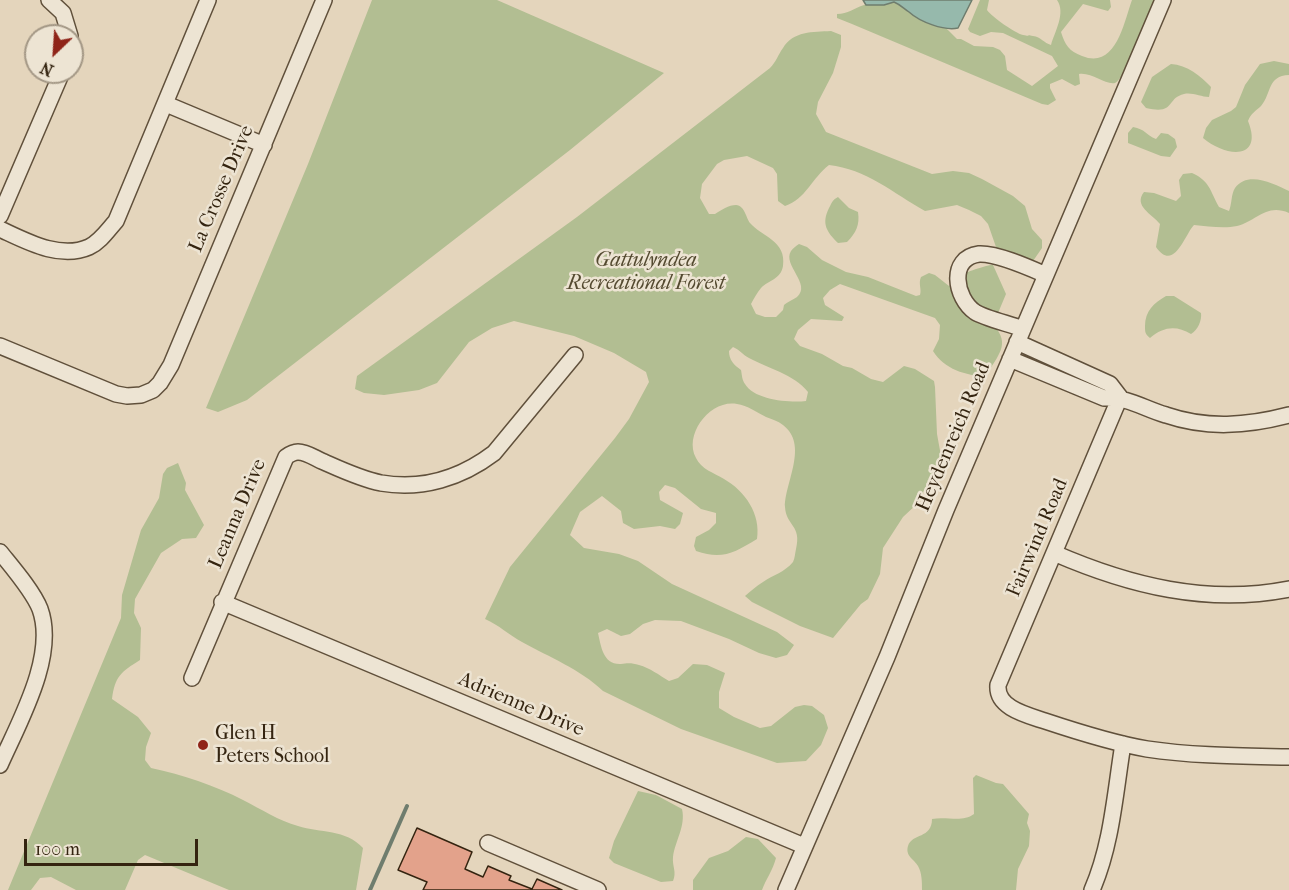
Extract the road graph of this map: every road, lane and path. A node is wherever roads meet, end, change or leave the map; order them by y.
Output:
1 (49, 0) edge
2 (72, 0) edge
3 (208, 0) edge
4 (324, 0) edge
5 (1163, 0) edge
6 (63, 13) junction
7 (66, 24) edge
8 (57, 84) edge
9 (166, 104) junction
10 (264, 145) junction
11 (0, 216) edge
12 (0, 229) edge
13 (1046, 275) junction
14 (1020, 336) junction
15 (0, 346) edge
16 (575, 355) dead end
17 (1010, 358) junction
18 (1120, 397) junction
19 (1289, 415) edge
20 (0, 552) edge
21 (1054, 553) junction
22 (1289, 589) edge
23 (222, 602) junction
24 (192, 678) dead end
25 (1123, 744) junction
26 (1289, 757) edge
27 (0, 765) edge
28 (488, 843) dead end
29 (804, 846) junction
30 (598, 890) edge
31 (786, 890) edge
32 (1092, 890) edge

1 - 6 street
2 - 6 street
3 - 9 street
4 - 10 street, La Crosse Drive
5 - 13 street, Heydenreich Road
6 - 7 street
8 - 11 street
9 - 10 street
9 - 12 street
10 - 15 street, La Crosse Drive
13 - 14 street, Heydenreich Road
13 - 14 street
14 - 17 street, Heydenreich Road
14 - 18 street
16 - 23 street, Leanna Drive
17 - 18 street
17 - 29 street, Heydenreich Road
18 - 19 street
18 - 21 street, Fairwind Road
20 - 27 street
21 - 22 street
21 - 25 street, Fairwind Road
23 - 24 street, Leanna Drive
23 - 29 street, Adrienne Drive
25 - 26 street
25 - 32 street
28 - 30 street
29 - 31 street, Heydenreich Road

